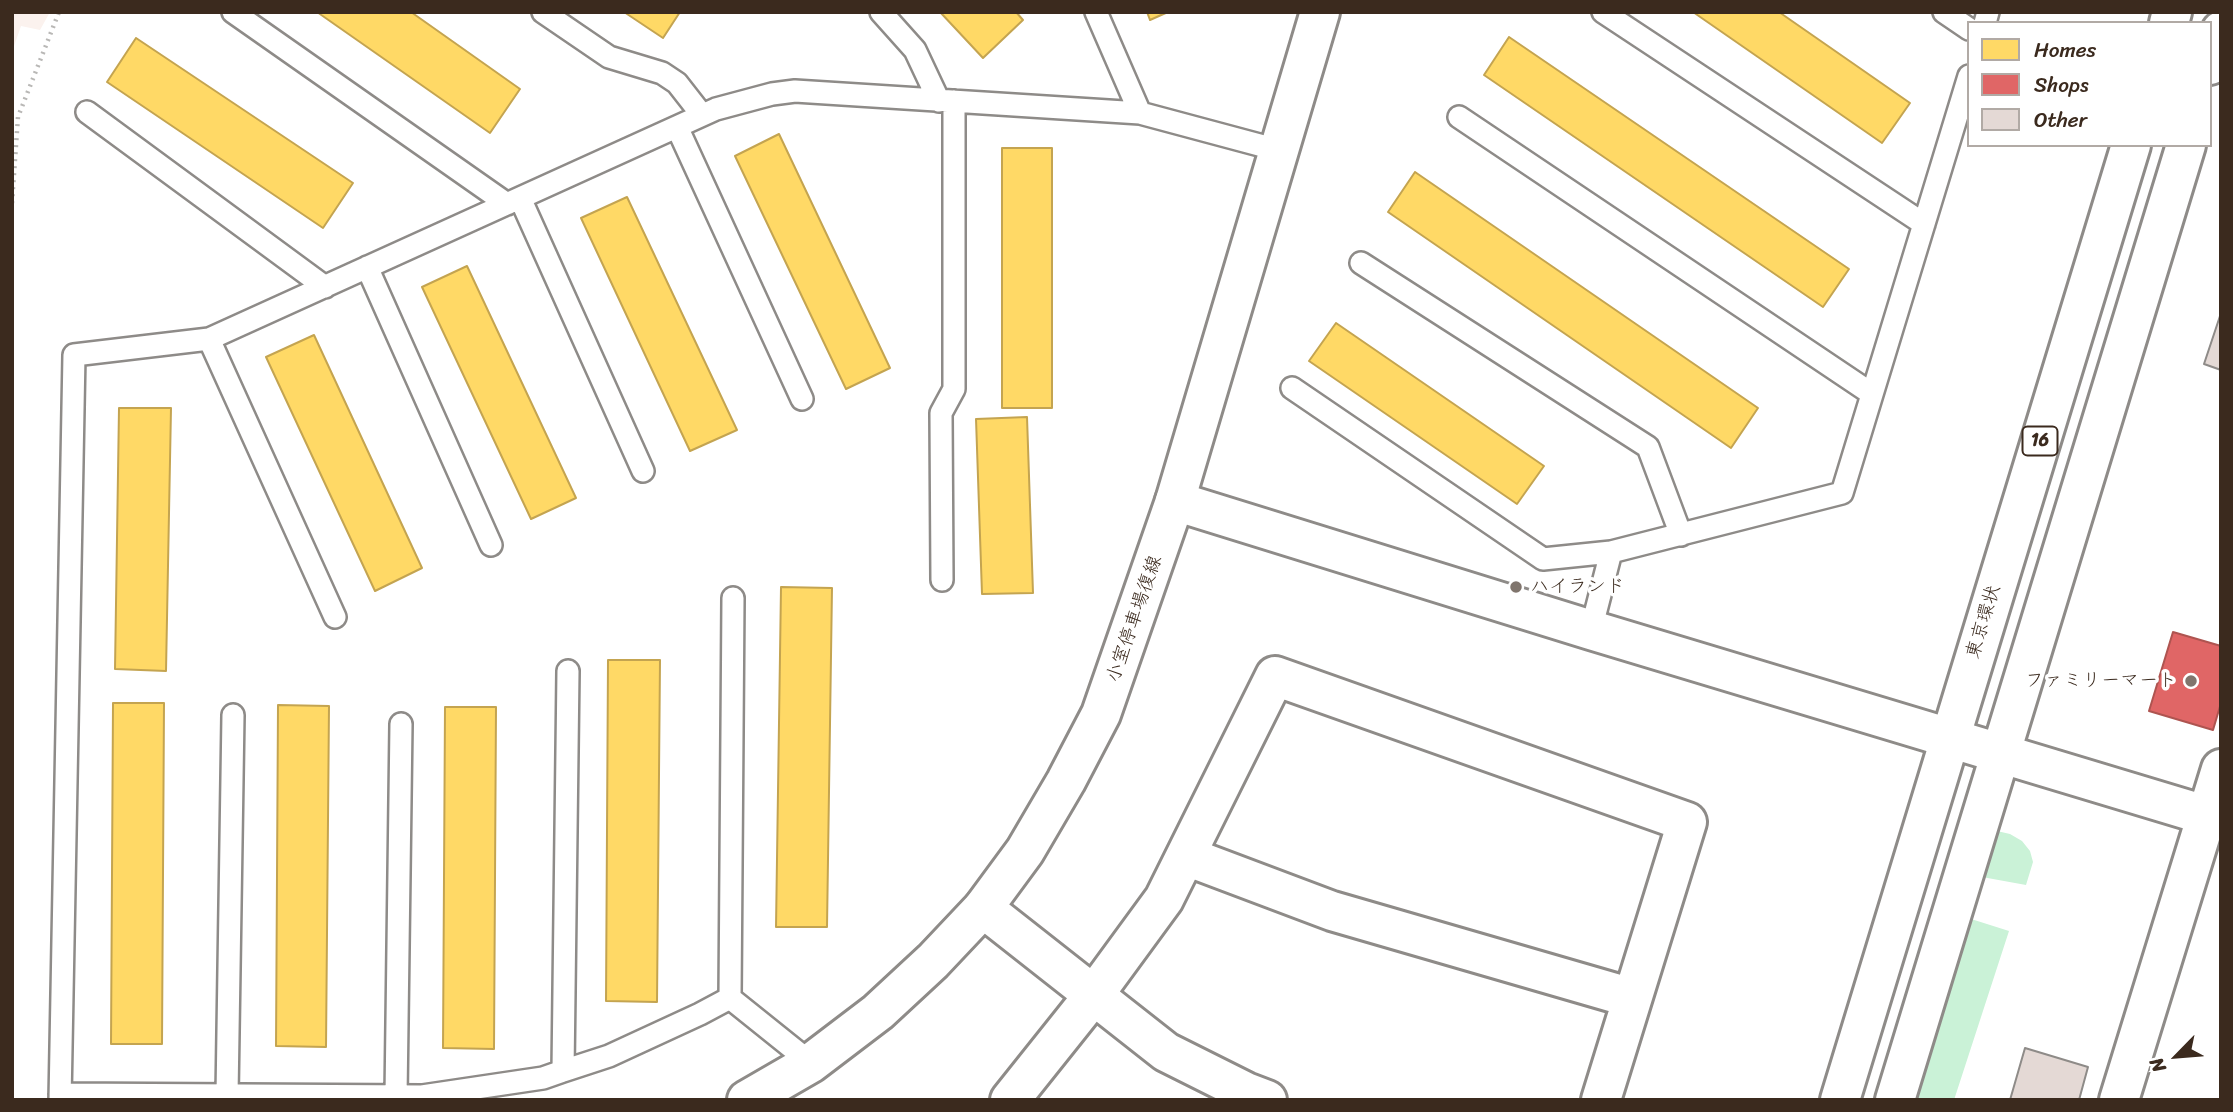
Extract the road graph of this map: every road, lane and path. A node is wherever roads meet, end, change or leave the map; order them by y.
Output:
1 (59, 12) edge
2 (233, 12) edge
3 (543, 12) edge
4 (880, 12) edge
5 (1096, 12) edge
6 (1320, 12) edge
7 (1603, 12) edge
8 (1944, 12) edge
9 (1967, 28) edge
10 (2221, 30) edge
11 (2212, 59) edge
12 (1967, 83) edge
13 (946, 101) junction
14 (87, 112) dead end
15 (1140, 113) junction
16 (702, 115) junction
17 (1459, 117) dead end
18 (677, 127) junction
19 (2130, 147) edge
20 (2185, 147) edge
21 (1278, 150) junction
22 (513, 201) junction
23 (12, 203) edge
24 (1924, 224) junction
25 (1361, 263) dead end
26 (367, 267) junction
27 (325, 287) junction
28 (209, 339) junction
29 (1292, 388) dead end
30 (1872, 394) junction
31 (802, 399) dead end
32 (643, 471) dead end
33 (1175, 501) junction
34 (1681, 535) junction
35 (491, 545) dead end
36 (1611, 552) junction
37 (943, 580) dead end
38 (733, 598) dead end
39 (335, 617) dead end
40 (1591, 630) junction
41 (568, 671) dead end
42 (233, 715) dead end
43 (401, 723) dead end
44 (1949, 736) junction
45 (2000, 753) junction
46 (2221, 769) edge
47 (2213, 817) edge
48 (1186, 856) junction
49 (983, 908) junction
50 (1093, 996) junction
51 (730, 998) junction
52 (1632, 998) junction
53 (811, 1063) junction
54 (563, 1071) junction
55 (227, 1095) junction
56 (396, 1096) junction
57 (60, 1097) edge
58 (747, 1100) edge
59 (1010, 1100) edge
60 (1267, 1100) edge
61 (1601, 1100) edge
62 (1840, 1100) edge
63 (1895, 1100) edge
64 (2119, 1100) edge

1 - 23 path
2 - 22 lane
3 - 16 lane
4 - 13 lane
5 - 15 lane
6 - 21 main road, 小室停車場復線
7 - 24 lane
8 - 9 lane
10 - 11 main road
12 - 24 lane
13 - 15 lane
13 - 16 lane
13 - 37 lane
14 - 27 lane
15 - 21 lane
16 - 18 lane
17 - 30 lane
18 - 22 lane
18 - 31 lane
19 - 44 main road, 東京環状 / 16
20 - 45 main road
21 - 33 main road, 小室停車場復線
22 - 26 lane
22 - 32 lane
24 - 30 lane
25 - 34 lane
26 - 27 lane
26 - 35 lane
27 - 28 lane
28 - 39 lane
28 - 57 lane
29 - 36 lane
30 - 34 lane
33 - 40 main road
33 - 49 main road, 小室停車場復線
34 - 36 lane
36 - 40 lane
38 - 51 lane
40 - 44 main road
41 - 54 lane
42 - 55 lane
43 - 56 lane
44 - 45 main road
44 - 62 main road, 東京環状 / 16
45 - 47 main road
45 - 63 main road
46 - 47 main road
47 - 64 main road
48 - 50 main road
48 - 52 main road
48 - 52 main road
49 - 50 main road
49 - 53 main road, 小室停車場復線
50 - 59 main road
50 - 60 main road
51 - 53 lane
51 - 54 lane
52 - 61 main road
53 - 58 main road, 小室停車場復線
54 - 56 lane
55 - 56 lane
55 - 57 lane

